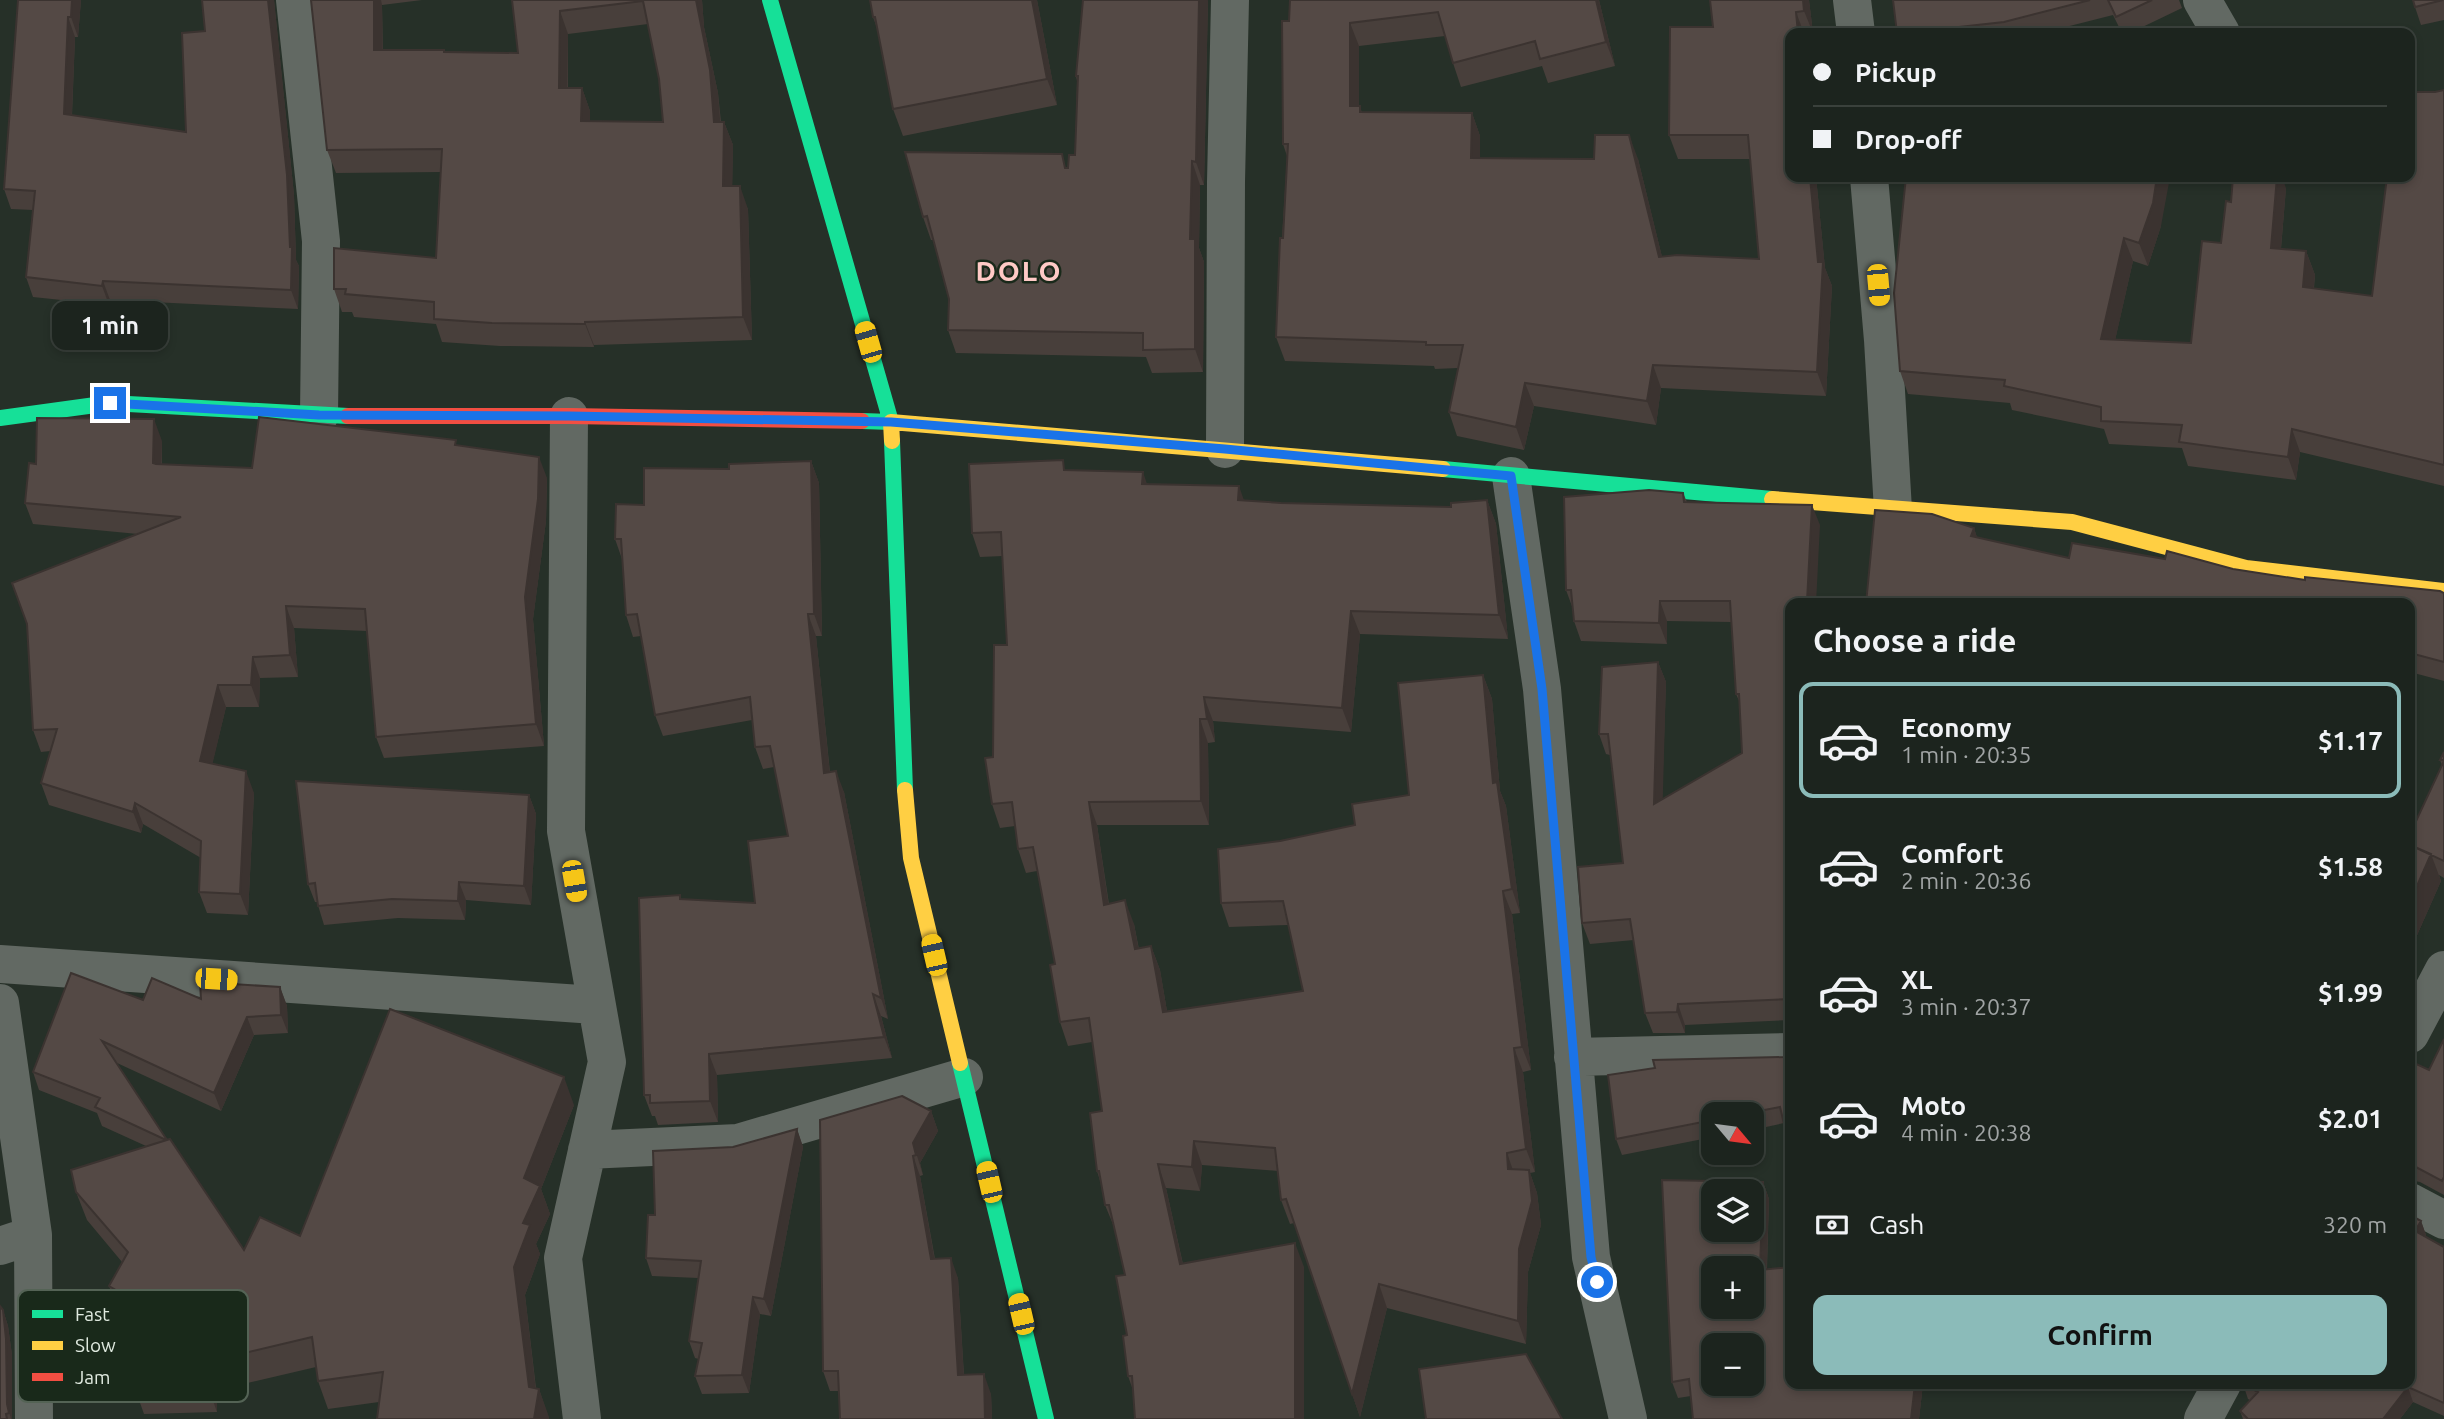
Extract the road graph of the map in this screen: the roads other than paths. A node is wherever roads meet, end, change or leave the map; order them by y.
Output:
1 (295, 0) edge
2 (770, 0) edge
3 (1230, 0) edge
4 (1852, 0) edge
5 (2202, 0) edge
6 (1855, 28) edge
7 (2218, 28) edge
8 (1869, 182) edge
9 (319, 415) junction
10 (569, 416) junction
11 (0, 418) edge
12 (891, 422) junction
13 (1225, 449) junction
14 (1511, 476) junction
15 (1893, 510) junction
16 (2444, 591) edge
17 (0, 964) edge
18 (2444, 970) edge
19 (0, 1003) edge
20 (595, 1005) junction
21 (2415, 1025) edge
22 (1785, 1052) edge
23 (1573, 1057) junction
24 (964, 1077) junction
25 (587, 1150) junction
26 (2415, 1205) edge
27 (2444, 1220) edge
28 (17, 1240) edge
29 (22, 1290) edge
30 (2219, 1389) edge
31 (582, 1419) edge
32 (1046, 1419) edge
33 (1628, 1419) edge
34 (2203, 1419) edge

1 - 9 street
2 - 12 street
3 - 13 street
4 - 6 street
5 - 7 street
8 - 15 street
9 - 10 street
9 - 11 street
10 - 12 street
10 - 20 street
12 - 13 street
12 - 24 street
13 - 14 street
14 - 15 street
14 - 23 street
15 - 16 street
17 - 20 street
18 - 21 street
19 - 28 street
20 - 25 street
22 - 23 street
23 - 33 street
24 - 25 street
24 - 32 street
25 - 31 street
26 - 27 street
28 - 29 street
30 - 34 street

